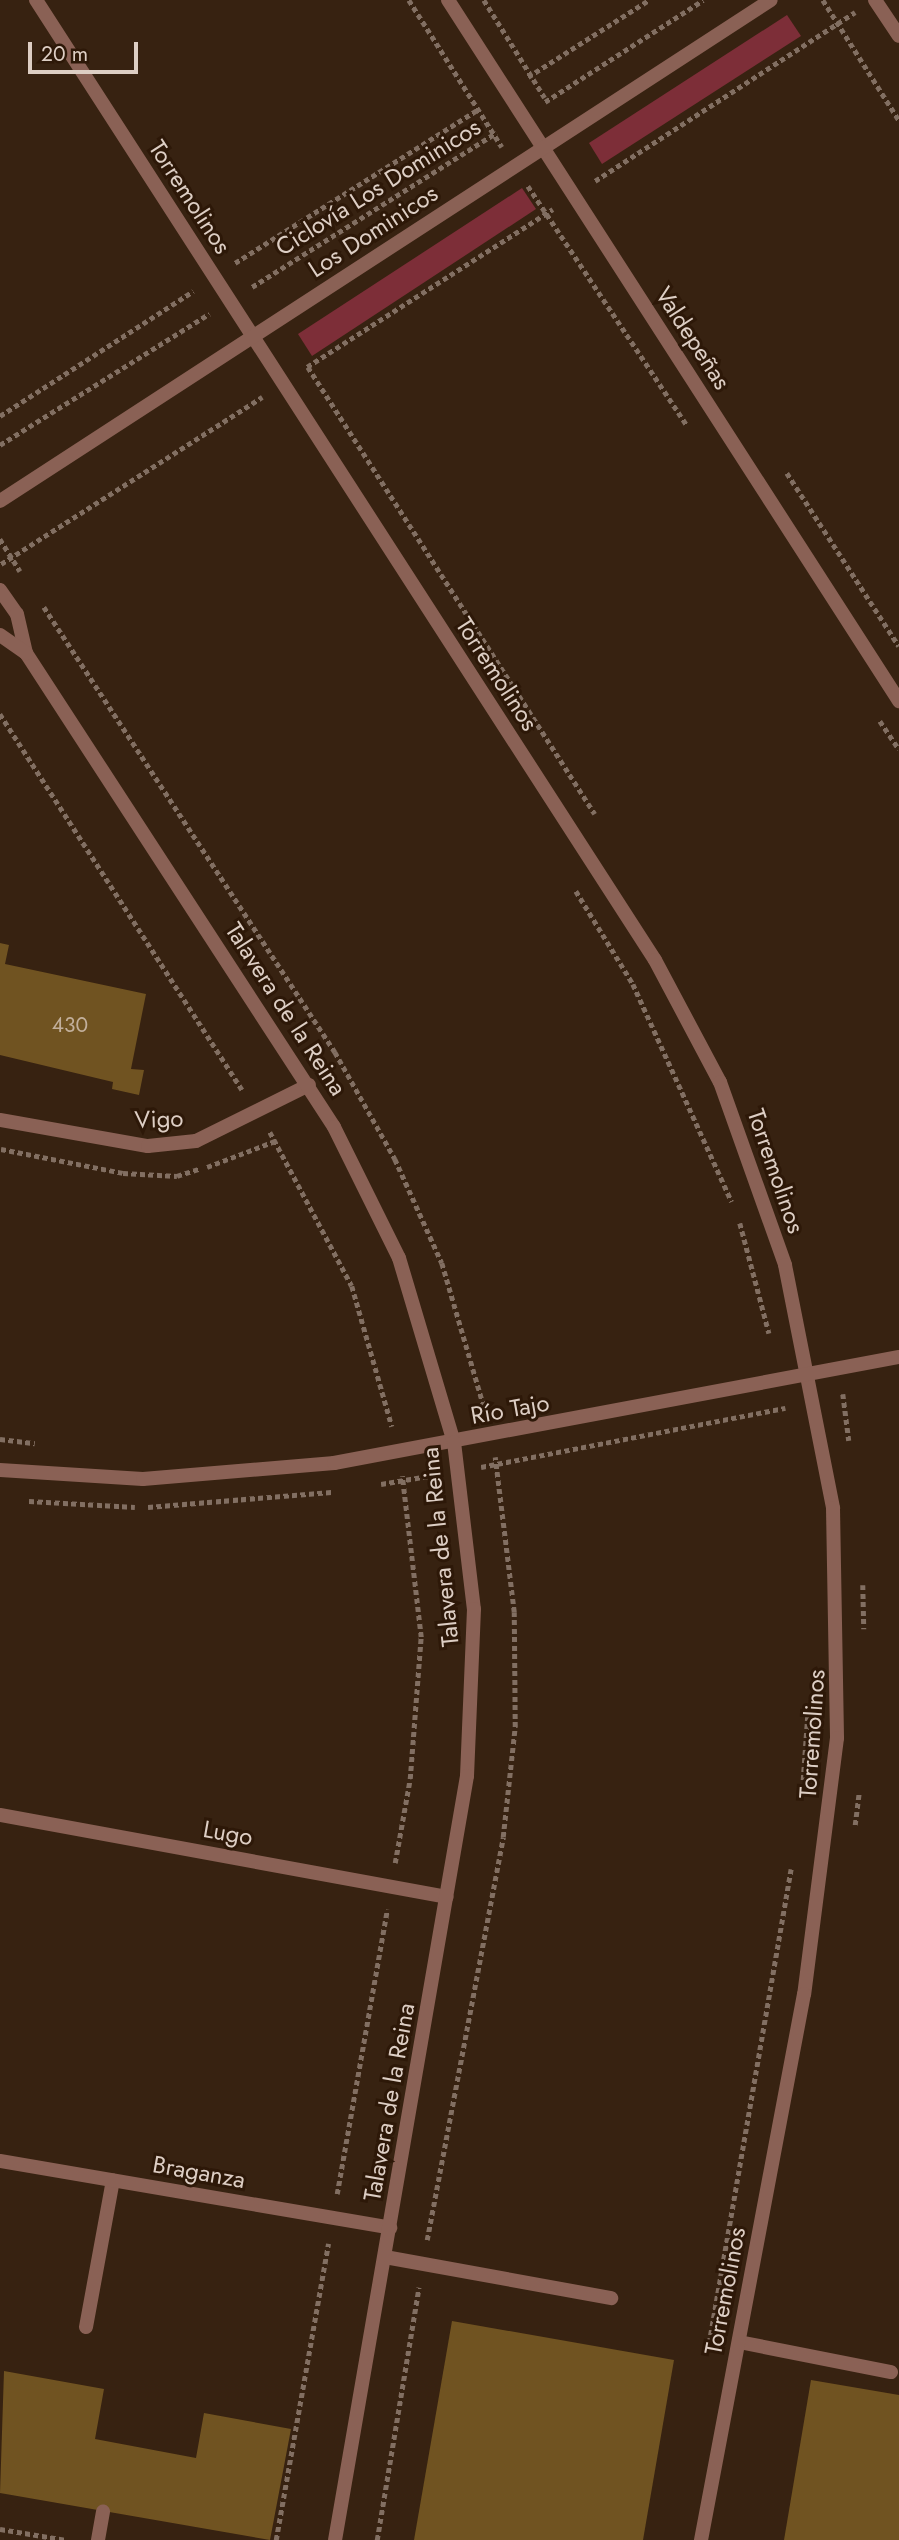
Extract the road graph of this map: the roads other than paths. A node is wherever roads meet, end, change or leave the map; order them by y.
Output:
1 (36, 0) edge
2 (448, 0) edge
3 (771, 0) edge
4 (870, 3) edge
5 (899, 36) edge
6 (544, 147) junction
7 (253, 336) junction
8 (0, 501) edge
9 (0, 590) edge
10 (0, 635) edge
11 (26, 653) junction
12 (899, 701) edge
13 (309, 1086) junction
14 (0, 1120) edge
15 (899, 1357) edge
16 (810, 1376) junction
17 (454, 1443) junction
18 (0, 1471) edge
19 (0, 1815) edge
20 (447, 1897) junction
21 (0, 2161) edge
22 (113, 2180) junction
23 (390, 2228) junction
24 (385, 2257) junction
25 (611, 2298) dead end
26 (86, 2327) dead end
27 (738, 2342) junction
28 (891, 2372) dead end
29 (103, 2511) dead end
30 (98, 2540) edge
31 (335, 2540) edge
32 (701, 2540) edge

1 - 7 street, Torremolinos
2 - 6 street, Valdepeñas
3 - 6 street, Los Dominicos
4 - 5 street
6 - 7 street, Los Dominicos
6 - 12 street, Valdepeñas
7 - 8 street, Los Dominicos
7 - 16 street, Torremolinos
9 - 11 street, Talavera de la Reina
10 - 11 street, Talavera de la Reina
11 - 13 street, Talavera de la Reina
13 - 14 street, Vigo
13 - 17 street, Talavera de la Reina
15 - 16 street, Río Tajo
16 - 17 street, Río Tajo
16 - 27 street, Torremolinos
17 - 18 street, Río Tajo
17 - 20 street, Talavera de la Reina
19 - 20 street, Lugo
20 - 23 street, Talavera de la Reina
21 - 22 street, Braganza
22 - 23 street, Braganza
22 - 26 street
23 - 24 street, Talavera de la Reina
24 - 25 street
24 - 31 street, Talavera de la Reina
27 - 28 street
27 - 32 street, Torremolinos
29 - 30 street

